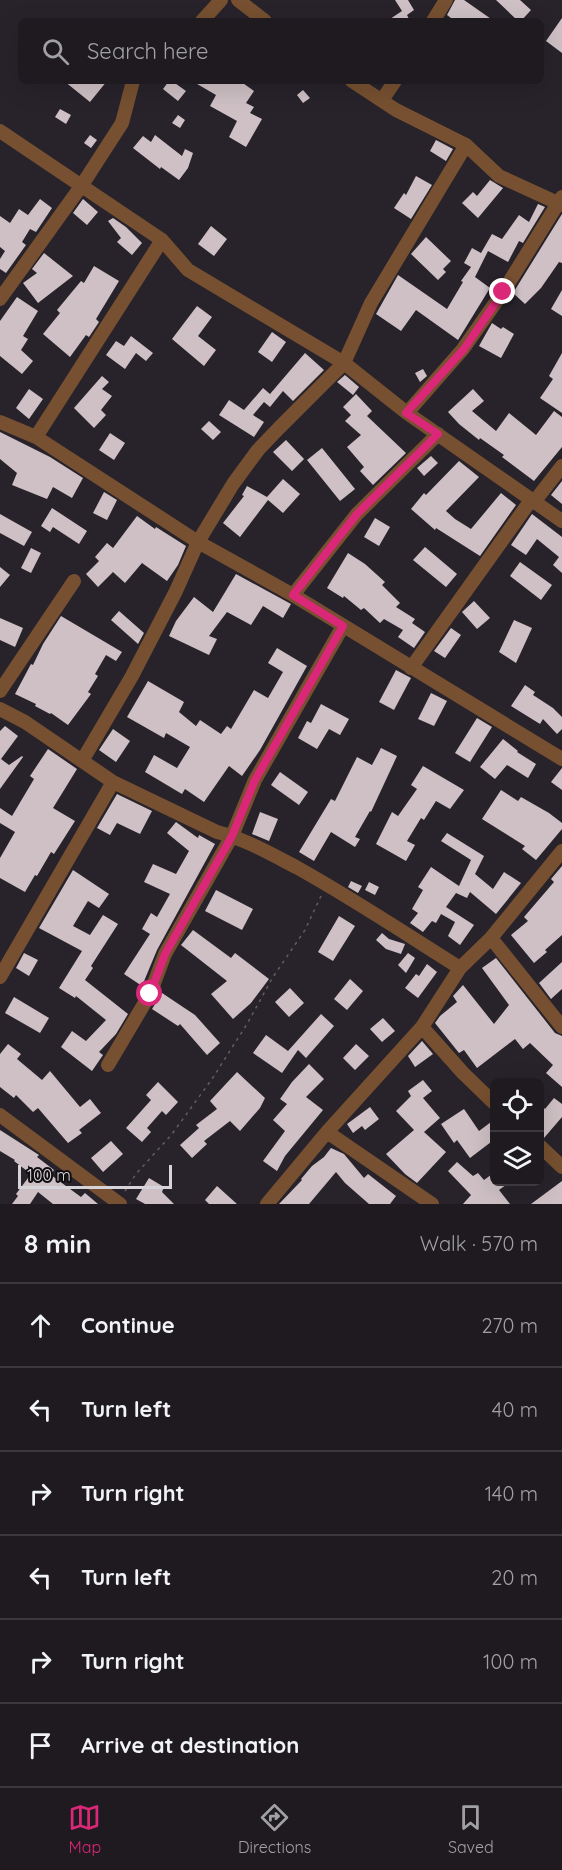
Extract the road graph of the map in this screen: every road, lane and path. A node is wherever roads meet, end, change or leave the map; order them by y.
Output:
1 (221, 0) edge
2 (238, 0) edge
3 (447, 0) edge
4 (205, 18) edge
5 (261, 18) edge
6 (435, 18) edge
7 (132, 84) edge
8 (357, 84) edge
9 (392, 84) edge
10 (382, 100) junction
11 (0, 130) edge
12 (466, 144) junction
13 (82, 184) junction
14 (561, 201) edge
15 (162, 240) junction
16 (0, 299) edge
17 (344, 363) junction
18 (406, 413) junction
19 (0, 422) edge
20 (438, 434) junction
21 (36, 438) junction
22 (562, 466) edge
23 (533, 501) junction
24 (562, 521) edge
25 (198, 542) junction
26 (74, 581) dead end
27 (293, 595) junction
28 (343, 626) junction
29 (411, 668) junction
30 (0, 691) edge
31 (0, 709) edge
32 (562, 759) edge
33 (82, 761) junction
34 (113, 782) junction
35 (232, 836) junction
36 (562, 851) edge
37 (327, 885) junction
38 (491, 938) junction
39 (460, 968) junction
40 (0, 977) edge
41 (560, 1021) edge
42 (422, 1027) junction
43 (108, 1065) dead end
44 (490, 1098) edge
45 (0, 1114) edge
46 (327, 1132) junction
47 (544, 1150) edge
48 (562, 1167) edge
49 (118, 1203) edge
50 (267, 1204) edge
51 (432, 1204) edge

1 - 4 street
2 - 5 street
3 - 6 street
7 - 13 street
8 - 10 street
9 - 10 street
10 - 12 street
11 - 13 street
12 - 14 street
12 - 17 street
13 - 15 street
13 - 16 street
14 - 18 street
15 - 17 street
15 - 21 street
17 - 18 street
17 - 25 street
18 - 20 street
19 - 21 street
20 - 23 street
20 - 27 street
21 - 25 street
22 - 23 street
23 - 24 street
23 - 29 street
25 - 27 street
25 - 33 street
26 - 30 street
27 - 28 street
28 - 29 street
28 - 35 street
29 - 32 street
31 - 33 street
33 - 34 street
34 - 35 street
34 - 40 street
35 - 37 street
35 - 43 street
36 - 38 street
37 - 39 street
37 - 49 path
38 - 39 street
38 - 41 street
39 - 42 street
42 - 44 street
42 - 46 street
45 - 49 street
46 - 50 street
46 - 51 street
47 - 48 street

